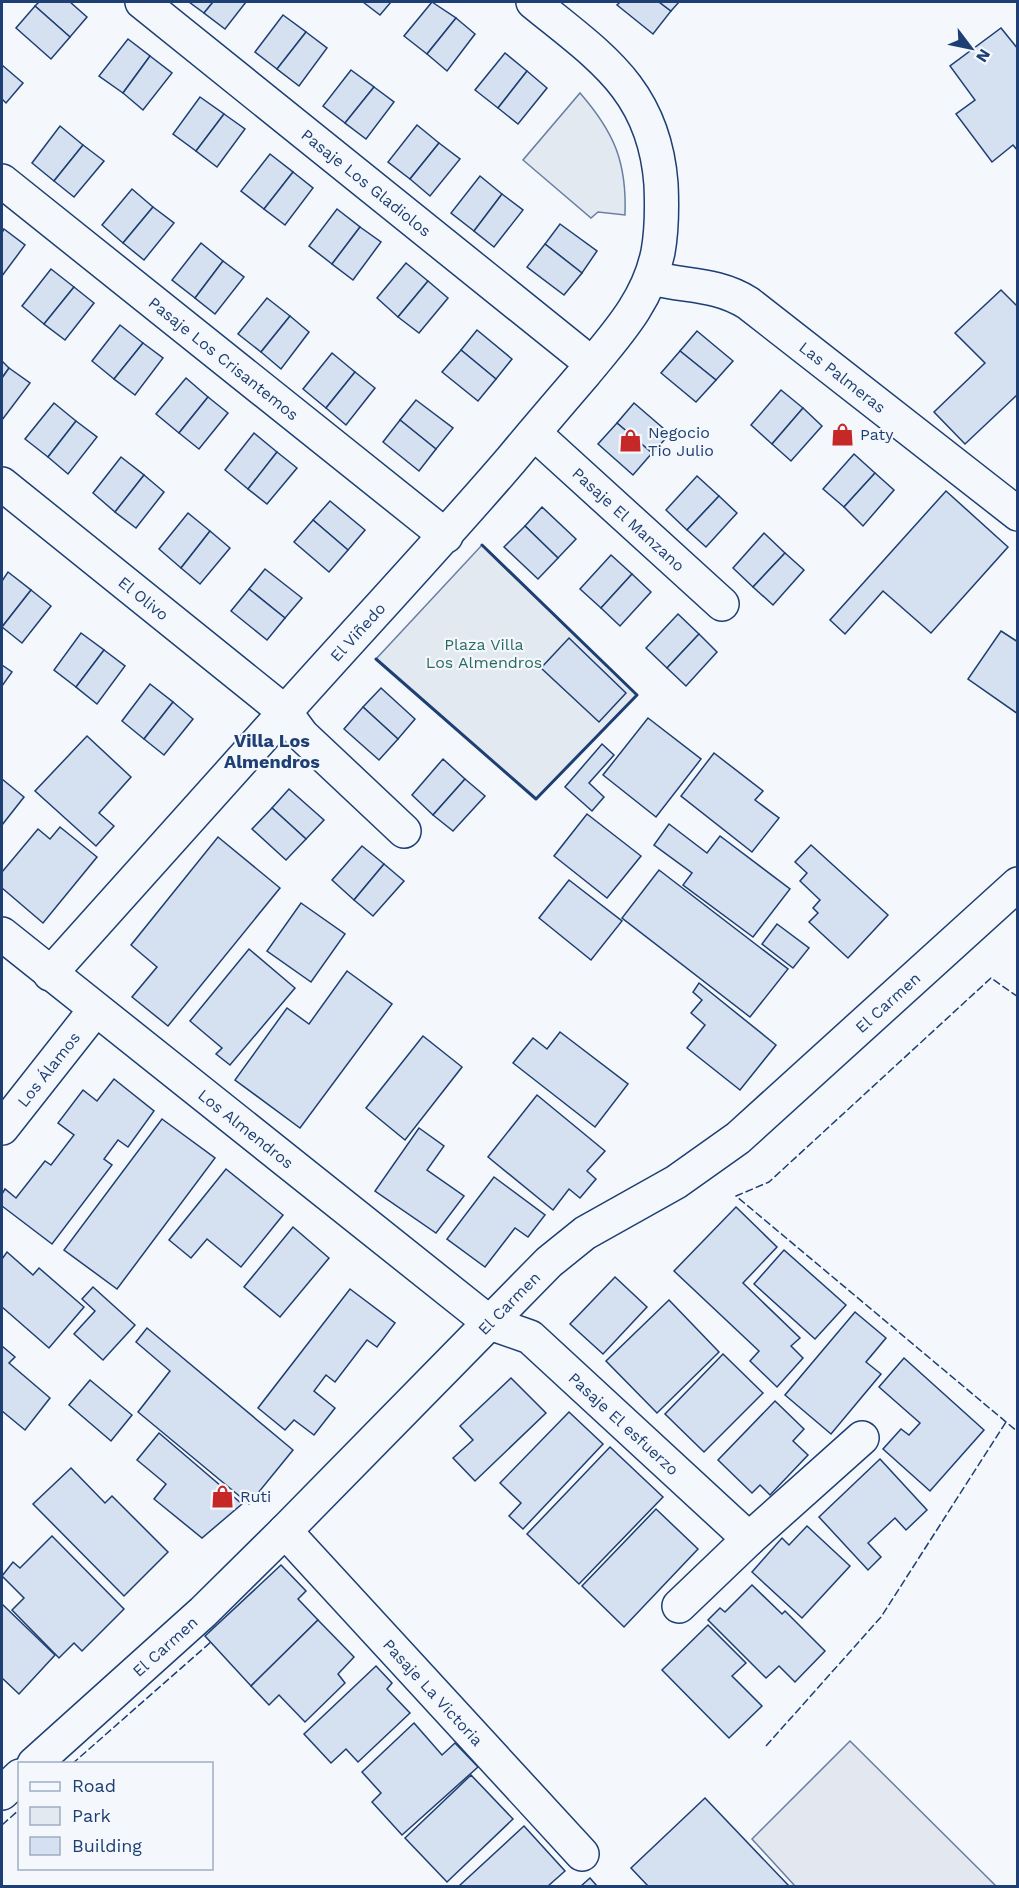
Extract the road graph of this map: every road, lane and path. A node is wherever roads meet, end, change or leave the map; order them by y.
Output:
1 (142, 2) edge
2 (533, 2) edge
3 (568, 12) edge
4 (2, 181) edge
5 (652, 279) junction
6 (592, 364) junction
7 (534, 433) junction
8 (2, 484) edge
9 (1017, 514) edge
10 (446, 536) junction
11 (722, 604) dead end
12 (285, 712) junction
13 (404, 831) dead end
14 (1017, 884) edge
15 (2, 934) edge
16 (50, 974) junction
17 (95, 1010) junction
18 (2, 1128) edge
19 (490, 1323) junction
20 (862, 1438) dead end
21 (285, 1531) junction
22 (749, 1539) junction
23 (679, 1606) dead end
24 (36, 1762) edge
25 (18, 1778) edge
26 (2, 1792) edge
27 (582, 1854) dead end

1 - 6 street, Pasaje Los Gladiolos
2 - 3 street, El Viñedo
3 - 5 street, El Viñedo
4 - 10 street, Pasaje Los Crisantemos
5 - 6 street, El Viñedo
5 - 9 street, Las Palmeras
6 - 7 street, El Viñedo
7 - 10 street, El Viñedo
7 - 11 street, Pasaje El Manzano
8 - 12 street, El Olivo
10 - 12 street, El Viñedo
12 - 13 street, El Olivo
12 - 16 street, El Viñedo
14 - 19 street, El Carmen
15 - 16 street, Los Almendros
16 - 17 street, Los Almendros
17 - 18 street, Los Álamos
17 - 19 street, Los Almendros
19 - 21 street, El Carmen
19 - 22 street, Pasaje El esfuerzo
20 - 22 street
21 - 24 street, El Carmen
21 - 27 street, Pasaje La Victoria
22 - 23 street
25 - 26 street

